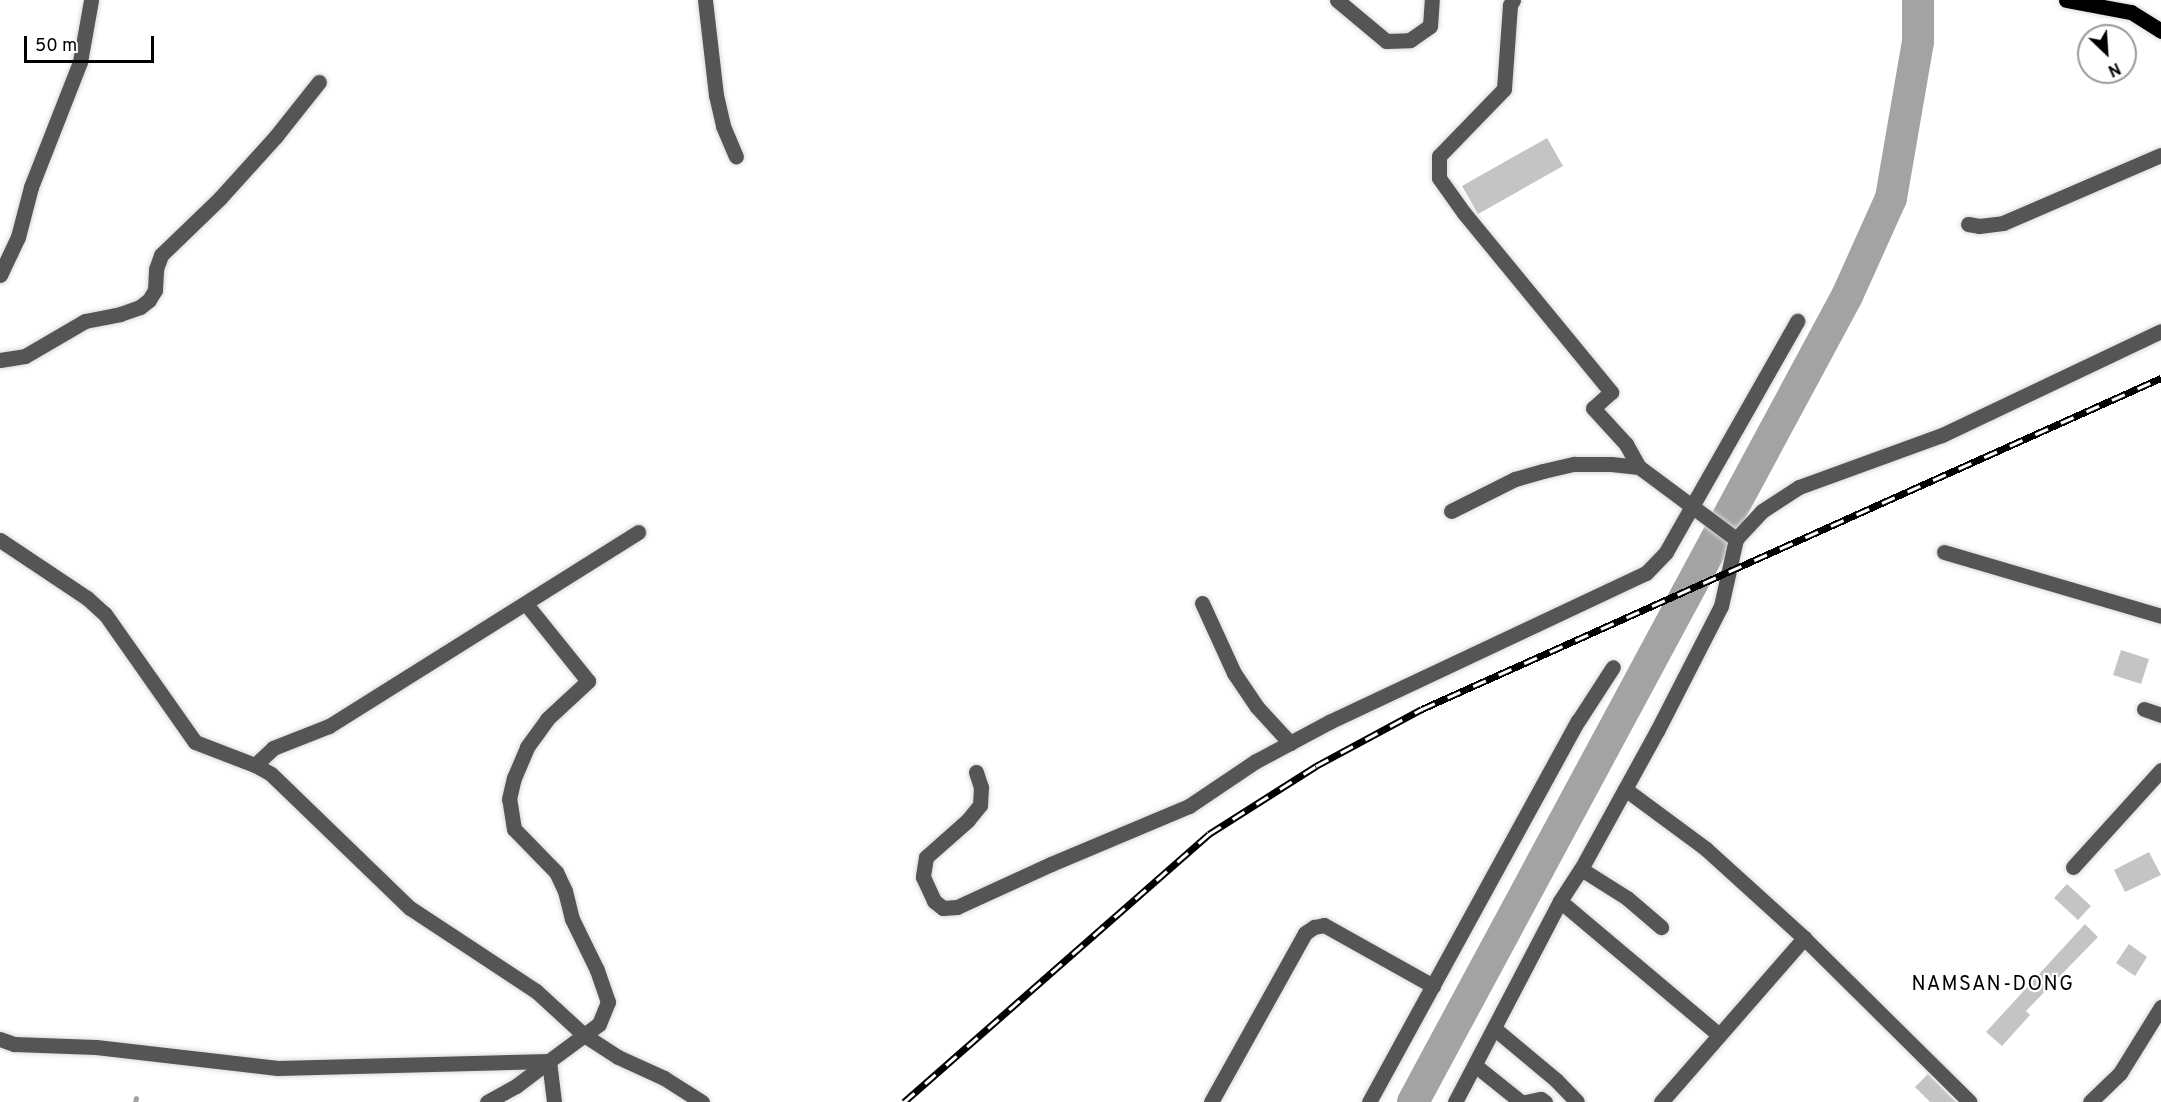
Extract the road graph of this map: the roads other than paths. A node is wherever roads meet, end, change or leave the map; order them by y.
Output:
1 (91, 0) edge
2 (705, 0) edge
3 (1337, 0) edge
4 (1432, 0) edge
5 (1513, 0) edge
6 (2066, 0) edge
7 (2161, 31) edge
8 (319, 82) dead end
9 (2161, 155) edge
10 (736, 156) dead end
11 (1968, 224) dead end
12 (0, 275) edge
13 (1797, 321) dead end
14 (2161, 331) edge
15 (0, 360) edge
16 (1639, 467) junction
17 (1695, 509) junction
18 (1451, 510) dead end
19 (638, 532) dead end
20 (1731, 536) junction
21 (0, 540) edge
22 (1944, 552) dead end
23 (1202, 603) dead end
24 (526, 604) junction
25 (2161, 616) edge
26 (1613, 667) dead end
27 (2144, 709) dead end
28 (2161, 715) edge
29 (1290, 743) junction
30 (255, 765) junction
31 (2161, 770) edge
32 (976, 772) dead end
33 (1625, 789) junction
34 (2073, 867) dead end
35 (1581, 869) junction
36 (1560, 902) junction
37 (1661, 927) dead end
38 (1804, 938) junction
39 (1433, 986) junction
40 (2161, 1007) edge
41 (1495, 1029) junction
42 (585, 1035) junction
43 (1719, 1035) junction
44 (0, 1039) edge
45 (549, 1061) junction
46 (1476, 1066) junction
47 (2099, 1101) edge
48 (487, 1102) edge
49 (554, 1102) edge
50 (702, 1102) edge
51 (1211, 1102) edge
52 (1369, 1102) edge
53 (1455, 1102) edge
54 (1523, 1102) edge
55 (1545, 1102) edge
56 (1577, 1102) edge
57 (1660, 1102) edge
58 (1970, 1102) edge

1 - 12 street
2 - 10 street
3 - 4 street
5 - 16 street
6 - 7 main road
8 - 15 street
9 - 11 street
13 - 17 street
14 - 20 street
16 - 17 street
16 - 18 street
17 - 20 street
17 - 29 street
19 - 24 street
20 - 33 street
21 - 30 street
22 - 25 street
23 - 29 street
24 - 30 street
24 - 42 street
26 - 39 street
27 - 28 street
29 - 32 street
30 - 42 street
31 - 34 street
33 - 35 street
33 - 38 street
35 - 36 street
35 - 37 street
36 - 41 street
36 - 43 street
38 - 43 street
38 - 58 street
39 - 51 street
39 - 52 street
40 - 47 street
41 - 46 street
41 - 56 street
42 - 45 street
42 - 50 street
43 - 57 street
44 - 45 street
45 - 48 street
45 - 49 street
46 - 53 street
46 - 54 street
54 - 55 street

